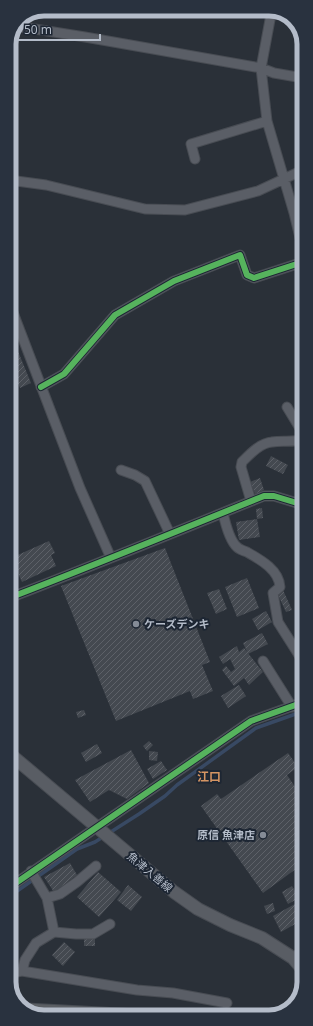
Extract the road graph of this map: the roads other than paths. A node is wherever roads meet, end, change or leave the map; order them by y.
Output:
1 (271, 16) edge
2 (22, 27) edge
3 (262, 68) junction
4 (297, 77) edge
5 (267, 121) junction
6 (195, 159) dead end
7 (297, 173) edge
8 (284, 179) junction
9 (16, 181) edge
10 (297, 222) edge
11 (297, 264) edge
12 (16, 321) edge
13 (41, 387) junction
14 (287, 407) dead end
15 (297, 423) edge
16 (297, 441) edge
17 (121, 470) dead end
18 (251, 501) junction
19 (297, 503) edge
20 (223, 512) junction
21 (170, 534) junction
22 (111, 558) junction
23 (16, 596) edge
24 (297, 652) edge
25 (263, 661) dead end
26 (297, 705) edge
27 (292, 707) junction
28 (16, 759) edge
29 (97, 827) junction
30 (96, 866) dead end
31 (31, 872) junction
32 (16, 883) edge
33 (47, 898) junction
34 (110, 924) dead end
35 (54, 932) junction
36 (297, 955) edge
37 (293, 958) junction
38 (297, 963) edge
39 (22, 971) junction
40 (16, 972) edge
41 (227, 1002) dead end

1 - 3 street
2 - 3 street
3 - 4 street
3 - 5 street
5 - 6 street
5 - 8 street
7 - 8 street
8 - 9 street
8 - 10 street
11 - 13 street
12 - 13 street
13 - 22 street
14 - 15 street
16 - 18 street
17 - 21 street
18 - 19 street
18 - 20 street
20 - 21 street
20 - 24 street
21 - 22 street
22 - 23 street
25 - 27 street
26 - 27 street
27 - 29 street
28 - 29 main road, 魚津入善線
29 - 31 street
29 - 37 main road, 魚津入善線
30 - 33 street
31 - 32 street
31 - 33 street
33 - 35 street
34 - 35 street
35 - 39 street
36 - 37 street
37 - 38 main road, 魚津入善線
39 - 40 street
39 - 41 street

